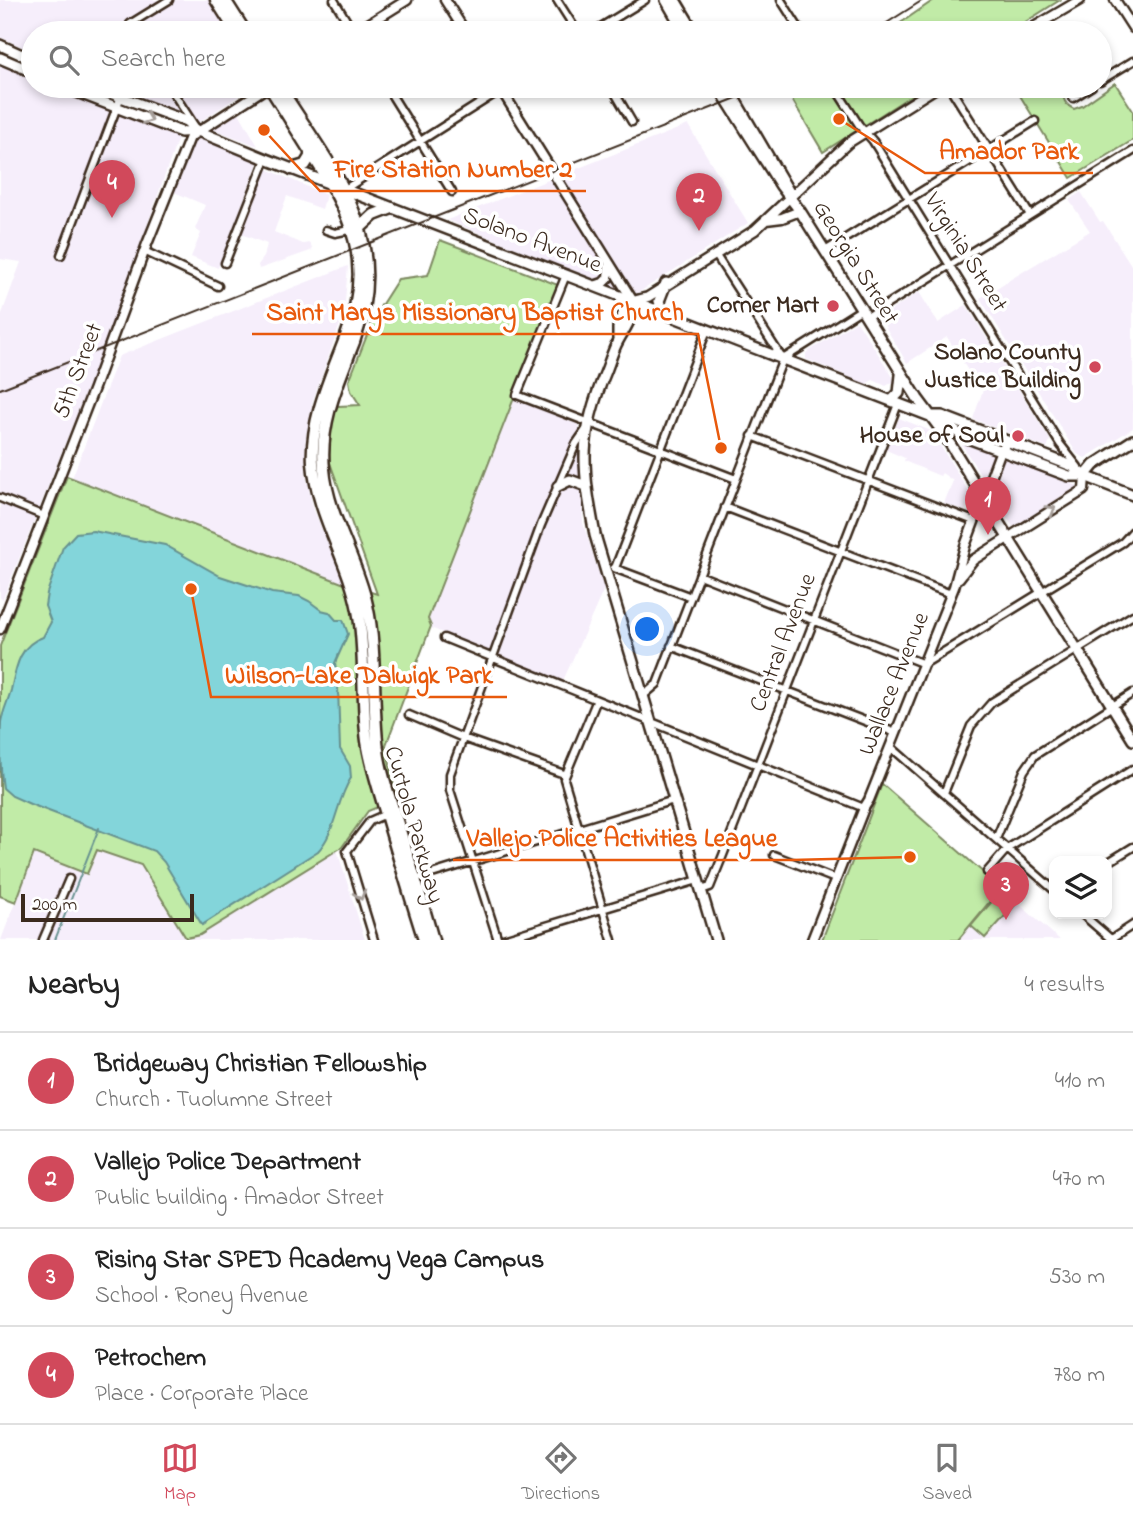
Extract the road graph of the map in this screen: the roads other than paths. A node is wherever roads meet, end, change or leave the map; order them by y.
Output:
1 (169, 0) edge
2 (216, 0) edge
3 (225, 0) edge
4 (334, 0) edge
5 (407, 0) edge
6 (445, 0) edge
7 (557, 0) edge
8 (645, 0) edge
9 (666, 0) edge
10 (674, 0) edge
11 (781, 0) edge
12 (1080, 0) edge
13 (1115, 0) edge
14 (135, 21) edge
15 (229, 21) edge
16 (238, 21) edge
17 (347, 21) edge
18 (373, 21) edge
19 (458, 21) edge
20 (570, 21) edge
21 (611, 21) edge
22 (678, 21) edge
23 (687, 21) edge
24 (794, 21) edge
25 (1044, 21) edge
26 (1133, 28) edge
27 (0, 45) edge
28 (21, 55) edge
29 (0, 58) edge
30 (1133, 61) edge
31 (21, 67) edge
32 (1112, 74) edge
33 (92, 98) edge
34 (120, 98) edge
35 (126, 98) edge
36 (177, 98) edge
37 (250, 98) edge
38 (276, 98) edge
39 (287, 98) edge
40 (393, 98) edge
41 (485, 98) edge
42 (509, 98) edge
43 (618, 98) edge
44 (726, 98) edge
45 (734, 98) edge
46 (842, 98) edge
47 (920, 98) edge
48 (956, 98) edge
49 (117, 108) junction
50 (1035, 121) dead end
51 (632, 122) dead end
52 (198, 131) junction
53 (865, 132) junction
54 (420, 141) junction
55 (309, 150) junction
56 (989, 150) junction
57 (1133, 151) edge
58 (266, 159) junction
59 (292, 169) junction
60 (331, 184) junction
61 (345, 189) junction
62 (452, 192) dead end
63 (791, 197) junction
64 (909, 199) junction
65 (392, 208) junction
66 (800, 211) junction
67 (1030, 215) junction
68 (766, 220) junction
69 (357, 229) junction
70 (326, 230) dead end
71 (144, 251) junction
72 (825, 251) junction
73 (715, 254) junction
74 (61, 255) dead end
75 (608, 262) junction
76 (225, 263) dead end
77 (950, 264) junction
78 (566, 275) junction
79 (666, 283) junction
80 (218, 286) dead end
81 (594, 286) junction
82 (633, 301) junction
83 (663, 313) junction
84 (864, 313) junction
85 (707, 330) junction
86 (783, 359) junction
87 (901, 373) junction
88 (894, 402) junction
89 (930, 416) junction
90 (587, 427) junction
91 (752, 436) junction
92 (965, 436) junction
93 (1133, 440) edge
94 (1008, 441) junction
95 (660, 449) junction
96 (1001, 450) junction
97 (957, 455) junction
98 (1085, 476) junction
99 (736, 479) junction
100 (868, 481) junction
101 (558, 486) junction
102 (586, 486) junction
103 (1133, 495) edge
104 (0, 498) edge
105 (983, 498) junction
106 (725, 507) junction
107 (44, 516) junction
108 (974, 522) junction
109 (1133, 531) edge
110 (1007, 537) junction
111 (965, 546) junction
112 (840, 551) junction
113 (979, 555) junction
114 (615, 568) junction
115 (605, 571) junction
116 (699, 575) junction
117 (953, 590) junction
118 (1042, 593) junction
119 (691, 597) junction
120 (1133, 615) edge
121 (813, 620) junction
122 (0, 629) edge
123 (444, 638) dead end
124 (671, 646) junction
125 (1077, 650) junction
126 (494, 659) junction
127 (924, 664) junction
128 (786, 691) junction
129 (1133, 693) edge
130 (643, 696) junction
131 (596, 702) junction
132 (1112, 706) junction
133 (409, 715) dead end
134 (650, 722) junction
135 (896, 733) junction
136 (463, 738) junction
137 (1133, 740) edge
138 (891, 747) junction
139 (757, 765) junction
140 (1133, 769) edge
141 (564, 774) junction
142 (944, 793) junction
143 (674, 800) junction
144 (864, 808) junction
145 (386, 814) junction
146 (399, 828) junction
147 (579, 829) junction
148 (996, 839) junction
149 (1133, 846) edge
150 (1007, 849) junction
151 (774, 855) dead end
152 (1112, 860) edge
153 (474, 861) junction
154 (987, 872) dead end
155 (422, 877) dead end
156 (69, 879) dead end
157 (835, 879) junction
158 (698, 880) junction
159 (1049, 886) edge
160 (701, 890) junction
161 (602, 908) junction
162 (1088, 919) edge
163 (1133, 925) edge
164 (43, 940) edge
165 (374, 940) edge
166 (424, 940) edge
167 (433, 940) edge
168 (499, 940) edge
169 (612, 940) edge
170 (716, 940) edge
171 (812, 940) edge
172 (1111, 940) edge

1 - 14 street
2 - 15 main road
3 - 16 main road
4 - 17 street
5 - 18 street
6 - 19 street
7 - 20 street
8 - 21 street
9 - 22 main road
10 - 23 main road
11 - 24 street
12 - 25 street
13 - 26 street
27 - 28 main road
29 - 31 main road
30 - 32 street
33 - 49 main road, Solano Avenue
34 - 49 street
35 - 52 main road, Solano Avenue
36 - 52 street
37 - 52 street
38 - 55 main road, Curtola Parkway
39 - 61 main road, Curtola Parkway
40 - 54 street
41 - 54 street
42 - 75 street
43 - 51 street
44 - 63 main road, Georgia Street
45 - 63 main road, Georgia Street
46 - 53 street, Virginia Street
47 - 53 street
48 - 56 street
49 -> 52 main road, Solano Avenue
49 - 74 street
50 - 56 street
52 - 58 main road, Solano Avenue
52 - 71 street, 5th Street
53 - 63 street
53 - 64 street, Virginia Street
54 - 61 street
54 - 62 street
55 - 59 main road
55 - 60 main road, Curtola Parkway
56 - 64 street
56 - 67 street
57 - 67 street
58 - 59 main road, Solano Avenue
58 - 76 street
59 - 60 main road, Solano Avenue
60 - 61 main road, Solano Avenue
60 - 69 main road, Curtola Parkway
61 - 65 main road, Solano Avenue
61 - 69 main road, Curtola Parkway
63 - 66 main road, Georgia Street
63 - 68 street
64 - 72 street
64 - 77 street, Virginia Street
65 - 69 main road
65 - 78 main road, Solano Avenue
66 - 68 street
66 - 72 main road, Georgia Street
67 - 77 street
68 - 73 street
69 - 70 street
69 - 145 main road, Curtola Parkway
69 - 146 main road, Curtola Parkway
71 - 80 street
71 - 107 street, 5th Street
72 - 84 main road, Georgia Street
73 - 79 street
73 - 86 street
75 - 81 street
75 - 82 street
77 - 84 street
77 - 98 street, Virginia Street
78 - 81 main road, Solano Avenue
78 - 90 street
79 - 82 street
79 - 83 main road
81 - 82 main road, Solano Avenue
82 - 83 main road, Solano Avenue
82 - 90 main road
83 - 85 main road, Solano Avenue
84 - 86 street
84 - 87 main road, Georgia Street
85 - 86 main road, Solano Avenue
85 - 95 street
86 - 88 main road, Solano Avenue
86 - 91 street
87 - 88 main road
87 - 89 main road, Georgia Street
88 - 89 main road, Solano Avenue
88 - 100 street, Central Avenue
89 - 92 main road, Solano Avenue
89 - 94 main road, Solano Avenue
89 - 97 main road, Georgia Street
90 - 95 street
90 - 101 street
90 - 102 main road
91 - 99 street
91 - 100 street
92 - 96 main road, Solano Avenue
92 - 97 main road
93 - 98 main road
94 - 96 street, Wallace Avenue
94 - 98 main road, Solano Avenue
95 - 99 street
95 - 114 street
96 - 98 main road, Solano Avenue
96 - 105 street, Wallace Avenue
97 - 105 main road, Georgia Street
98 - 103 main road, Solano Avenue
110 -> 98 street
99 - 106 street
100 - 108 street
100 - 112 street, Central Avenue
101 - 102 main road
101 - 126 street
102 - 115 main road
104 - 107 street
105 - 108 street, Wallace Avenue
105 - 110 main road, Georgia Street
106 - 112 street
106 - 116 street
107 - 122 street, 5th Street
108 - 111 street, Wallace Avenue
109 - 118 street
110 - 113 street
110 - 118 main road, Georgia Street
111 - 113 street
111 - 117 street, Wallace Avenue
112 - 117 street
112 - 121 street, Central Avenue
113 - 117 street
114 - 115 street
114 - 119 street
115 - 130 main road
116 - 119 street
116 - 121 street
117 - 127 street, Wallace Avenue
118 - 125 main road, Georgia Street
118 - 127 street
119 - 124 street
120 - 125 street
121 - 127 street
121 - 128 street, Central Avenue
123 - 126 street
124 - 128 street
124 - 130 street
125 - 132 main road, Georgia Street
125 - 142 street
126 - 131 street
126 - 136 street
127 - 135 street, Wallace Avenue
128 - 135 street
128 - 139 street, Central Avenue
129 - 132 street
130 - 134 main road
131 - 134 street
131 - 141 street
132 - 137 main road, Georgia Street
132 - 148 street
133 - 136 street
134 - 139 street
134 - 143 main road
135 - 138 street, Wallace Avenue
136 - 141 street
136 - 153 street
138 - 142 street
138 - 144 street, Wallace Avenue
139 - 144 street
139 - 160 street, Central Avenue
140 - 150 street
141 - 147 street
142 - 148 street
143 - 147 street
143 - 158 main road
144 - 157 street, Wallace Avenue
145 - 146 main road
145 -> 165 street
145 - 166 main road, Curtola Parkway
146 - 167 main road, Curtola Parkway
147 - 153 street
147 - 161 street
148 - 150 street
149 - 152 street
150 - 154 street
150 - 159 street
151 - 157 street
153 - 155 street
153 - 168 street
156 - 164 street
157 - 171 street, Wallace Avenue
158 - 160 main road
158 - 161 street
160 - 170 main road
161 - 168 street
161 - 169 street
162 - 172 street
163 - 172 street

